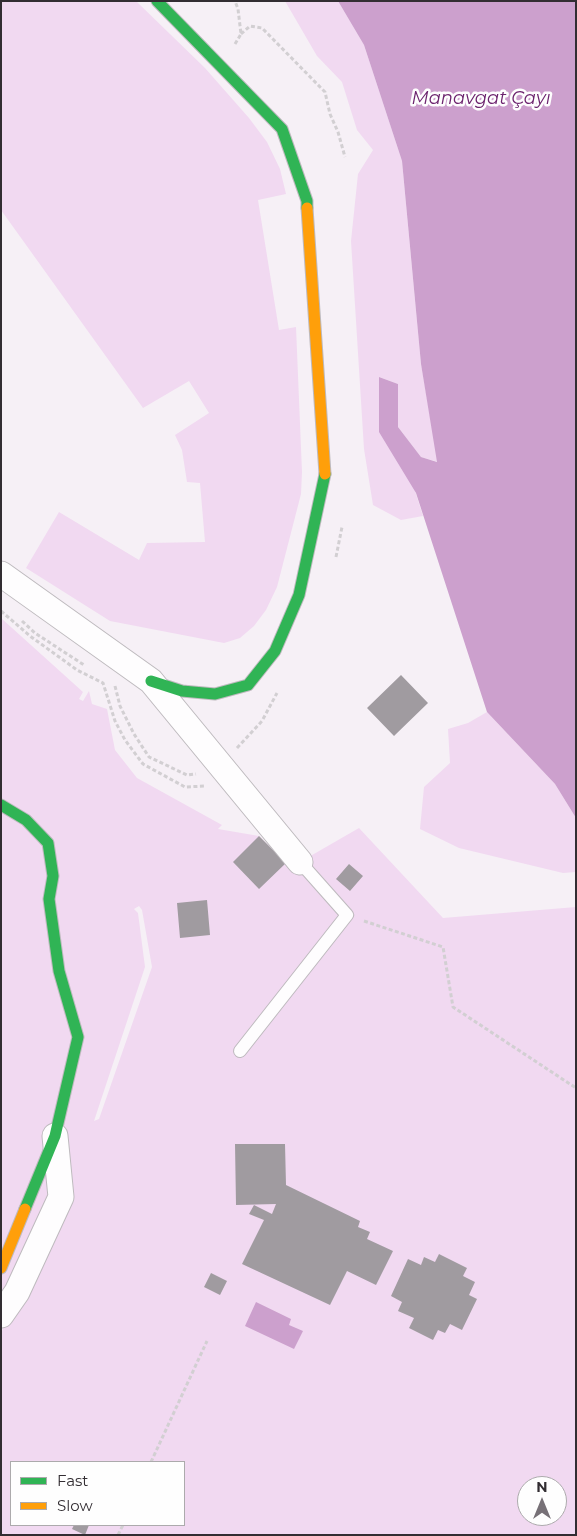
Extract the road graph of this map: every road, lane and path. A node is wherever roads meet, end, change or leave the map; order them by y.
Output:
1 (157, 1) edge
2 (235, 1) edge
3 (241, 34) junction
4 (218, 63) junction
5 (346, 157) dead end
6 (343, 522) dead end
7 (335, 560) dead end
8 (1, 574) edge
9 (1, 612) edge
10 (21, 621) dead end
11 (90, 669) dead end
12 (113, 680) dead end
13 (150, 682) junction
14 (280, 688) dead end
15 (215, 775) junction
16 (1, 805) edge
17 (300, 862) joint
18 (347, 915) junction
19 (240, 1052) dead end
20 (576, 1088) edge
21 (55, 1136) junction
22 (1, 1268) edge
23 (1, 1315) edge
24 (207, 1340) dead end
25 (151, 1461) edge

1 - 4 street
2 - 3 path
3 - 4 path
3 - 5 path
4 - 13 street
6 - 7 path
8 - 13 street
9 - 15 path
10 - 11 path
12 - 15 path
13 - 15 street
14 - 15 path
15 - 17 street
16 - 21 street
17 - 18 lane
18 - 19 lane
18 - 20 path
21 - 22 street
21 - 23 street
24 - 25 path

